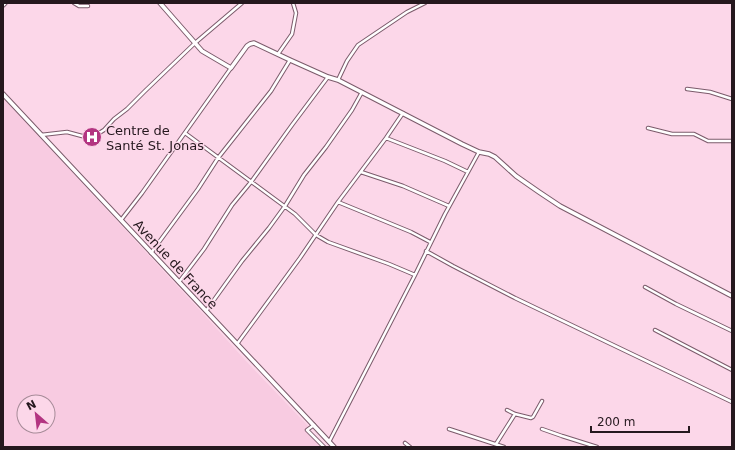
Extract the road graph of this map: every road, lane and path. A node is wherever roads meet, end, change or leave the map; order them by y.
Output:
1 (74, 3) edge
2 (160, 3) edge
3 (242, 3) edge
4 (293, 3) edge
5 (425, 3) edge
6 (88, 6) dead end
7 (195, 43) junction
8 (278, 54) junction
9 (290, 60) junction
10 (231, 68) junction
11 (328, 77) junction
12 (338, 80) junction
13 (687, 88) dead end
14 (362, 92) junction
15 (3, 94) edge
16 (732, 100) edge
17 (403, 113) junction
18 (648, 128) dead end
19 (185, 133) junction
20 (41, 135) junction
21 (386, 138) junction
22 (732, 141) edge
23 (479, 152) junction
24 (218, 158) junction
25 (361, 172) junction
26 (468, 172) junction
27 (251, 182) junction
28 (338, 202) junction
29 (285, 206) junction
30 (449, 206) junction
31 (121, 220) junction
32 (316, 235) junction
33 (430, 242) junction
34 (426, 251) junction
35 (151, 253) junction
36 (415, 275) junction
37 (179, 282) junction
38 (645, 286) dead end
39 (732, 296) edge
40 (206, 311) junction
41 (655, 330) dead end
42 (732, 332) edge
43 (237, 344) junction
44 (732, 370) edge
45 (542, 401) dead end
46 (732, 402) edge
47 (507, 410) dead end
48 (515, 414) junction
49 (314, 425) junction
50 (449, 429) dead end
51 (542, 429) dead end
52 (329, 442) junction
53 (405, 443) dead end
54 (496, 444) junction
55 (324, 447) edge
56 (334, 447) edge
57 (410, 447) edge
58 (504, 447) edge
59 (597, 447) edge

1 - 6 street
2 - 7 street
3 - 7 street
4 - 8 street
5 - 12 street
7 - 10 street
7 - 20 street
8 - 9 street
8 - 10 street
9 - 11 street
9 - 24 street
10 - 19 street
11 - 12 street
11 - 27 street
12 - 14 street
13 - 16 street
14 - 17 street
14 - 29 street
15 - 20 street, Avenue de France
17 - 21 street
17 - 23 street
18 - 22 street
19 - 24 street
19 - 31 street
20 - 31 street, Avenue de France
21 - 25 street
21 - 26 street
23 - 26 street
23 - 39 street
24 - 27 street
24 - 35 street
25 - 28 street
25 - 30 street
26 - 30 street
27 - 29 street
27 - 37 street
28 - 32 street
28 - 33 street
29 - 32 street
29 - 40 street
30 - 33 street
31 - 35 street, Avenue de France
32 - 36 street
32 - 43 street
33 - 34 street
34 - 36 street
34 - 46 street
35 - 37 street, Avenue de France
36 - 52 street
37 - 40 street, Avenue de France
38 - 42 street
40 - 43 street, Avenue de France
41 - 44 street
43 - 49 street, Avenue de France
45 - 48 street
47 - 48 street
48 - 54 street
49 - 52 street, Avenue de France
49 - 55 street
50 - 54 street
51 - 59 street
52 - 56 street, Avenue de France
53 - 57 street
54 - 58 street

